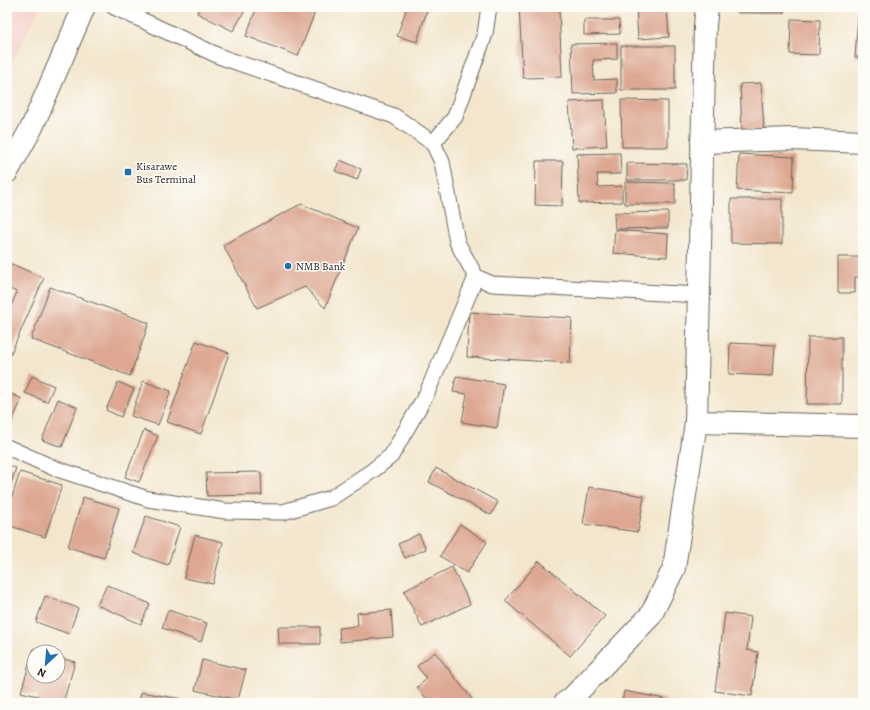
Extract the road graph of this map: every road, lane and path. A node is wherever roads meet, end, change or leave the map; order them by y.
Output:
1 (84, 7) edge
2 (114, 7) edge
3 (489, 7) edge
4 (707, 7) edge
5 (702, 142) junction
6 (863, 142) edge
7 (433, 143) junction
8 (7, 172) edge
9 (476, 277) junction
10 (699, 295) junction
11 (696, 422) junction
12 (863, 426) edge
13 (7, 447) edge
14 (566, 703) edge

1 - 8 street
2 - 7 lane
3 - 7 lane
4 - 5 street
5 - 6 street
5 - 10 street
7 - 9 lane
9 - 10 lane
9 - 13 lane
10 - 11 street
11 - 12 street
11 - 14 street

